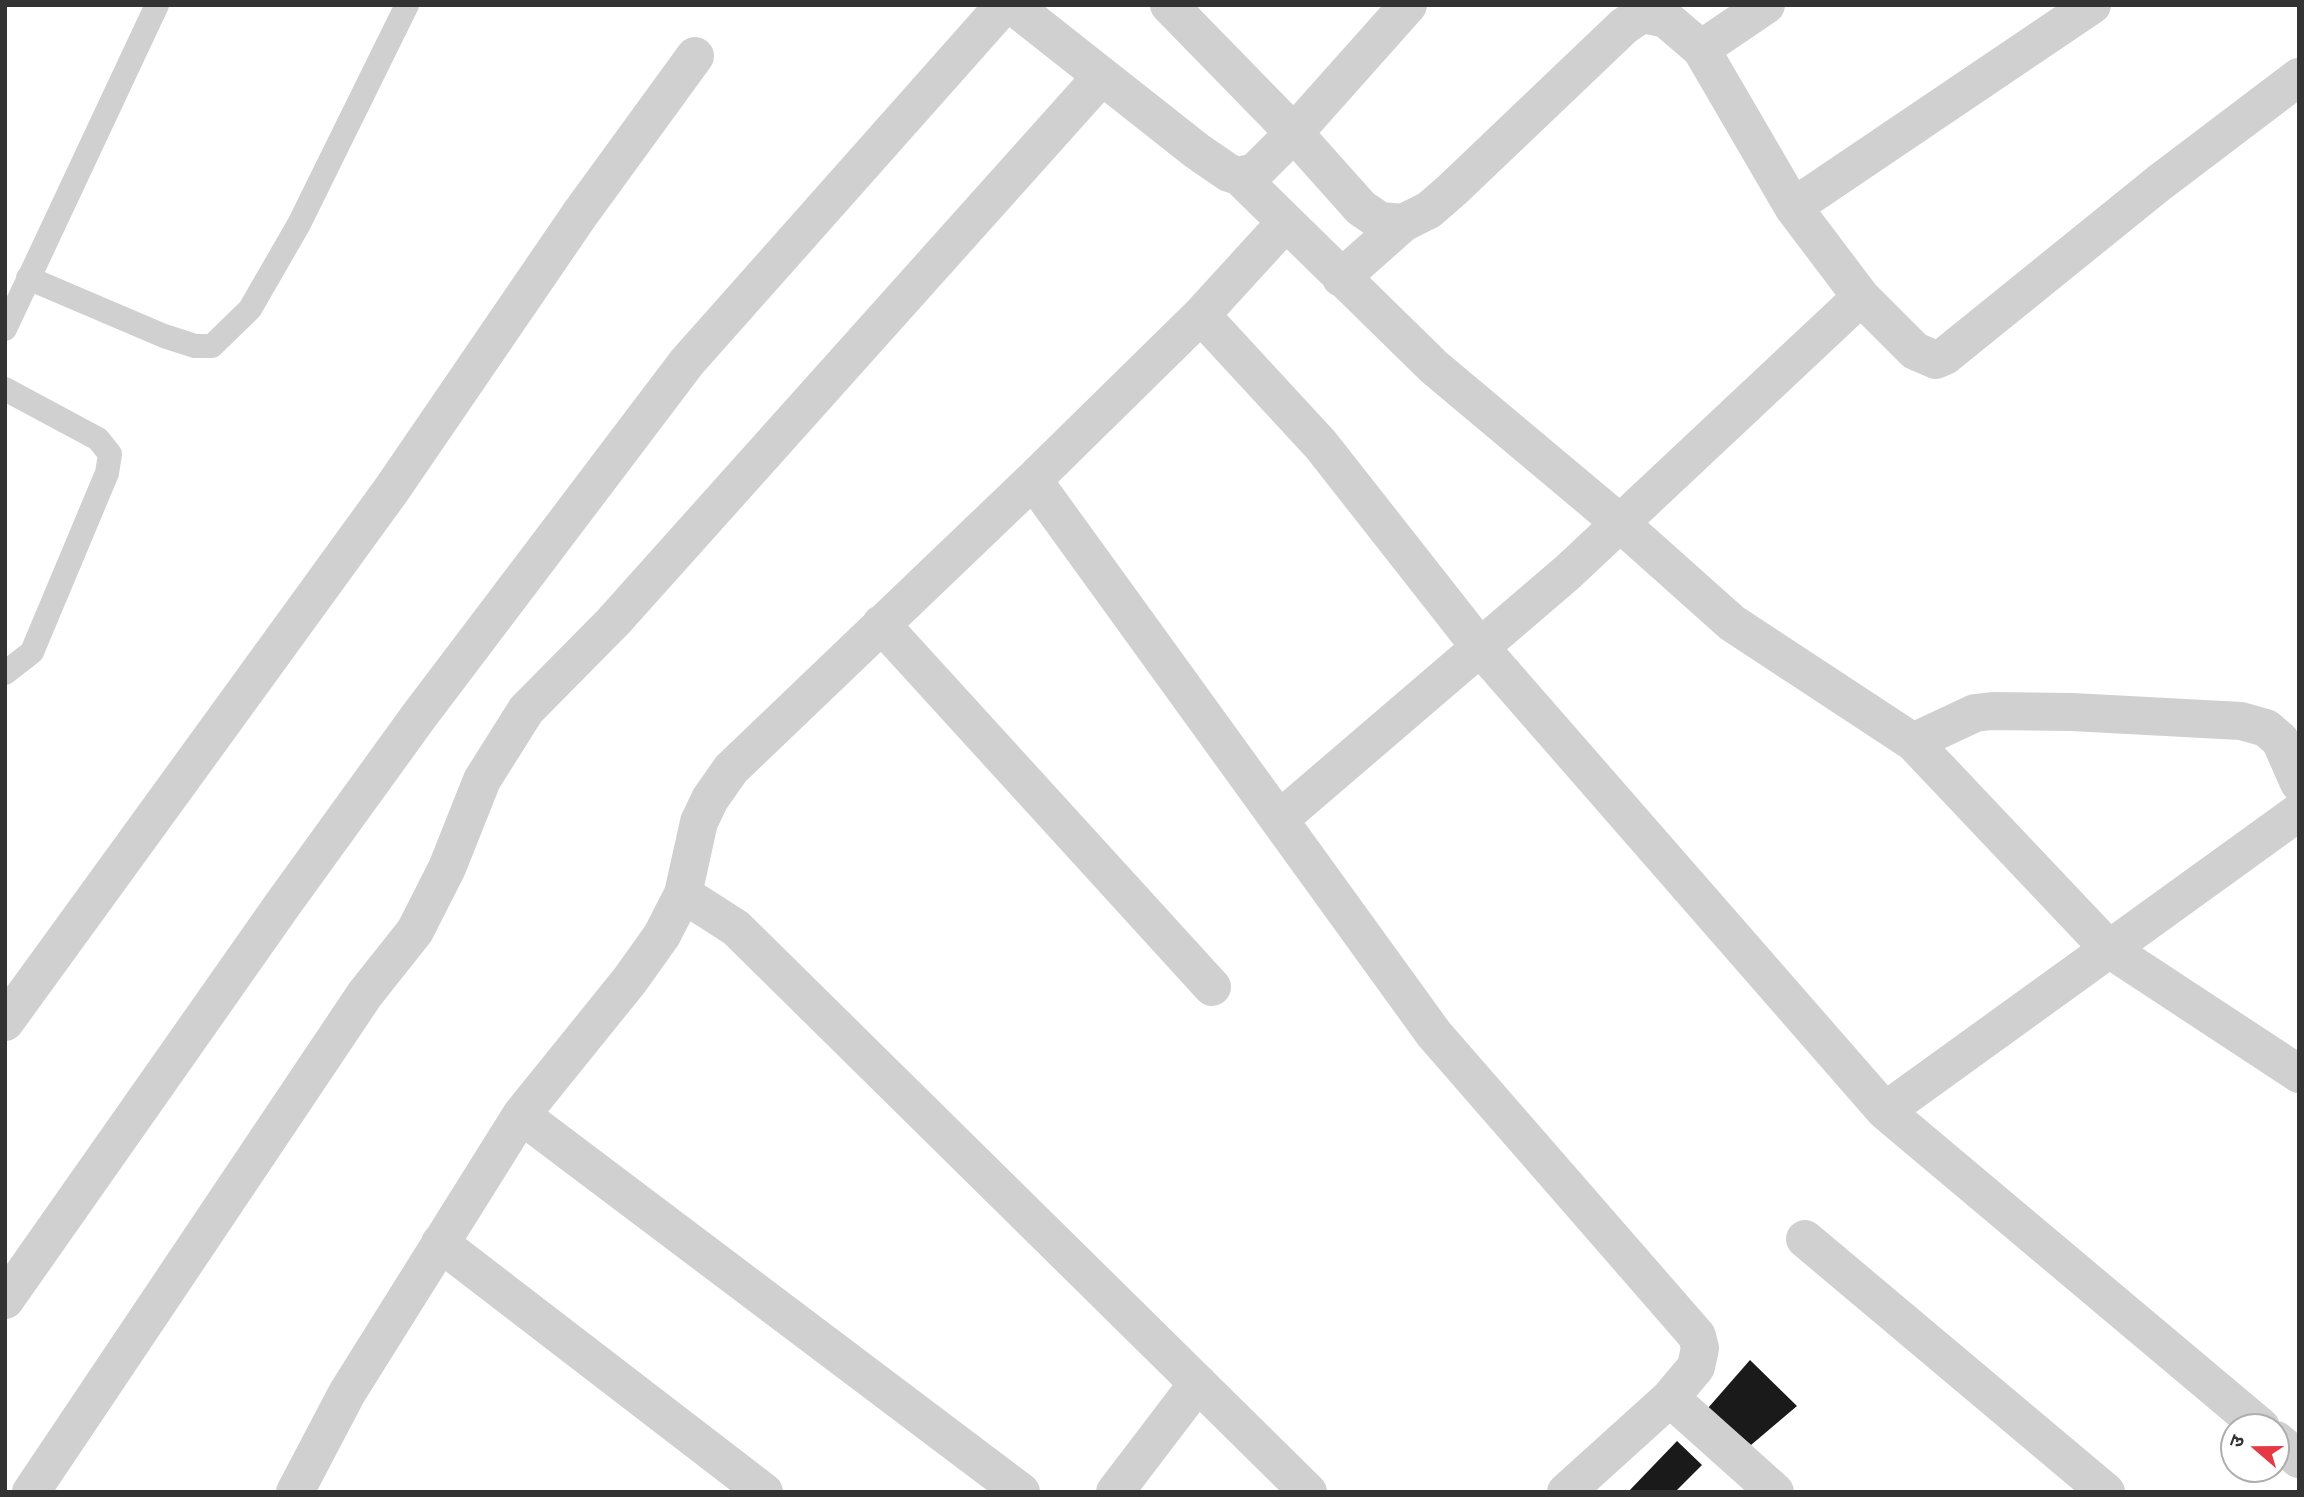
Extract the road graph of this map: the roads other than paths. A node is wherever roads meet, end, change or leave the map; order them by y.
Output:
1 (156, 5) edge
2 (407, 5) edge
3 (1004, 5) edge
4 (1012, 5) edge
5 (1169, 5) edge
6 (1409, 5) edge
7 (1766, 5) edge
8 (2092, 5) edge
9 (1638, 9) edge
10 (1701, 49) junction
11 (695, 56) dead end
12 (1102, 76) junction
13 (2299, 77) edge
14 (1294, 133) junction
15 (1239, 176) junction
16 (1793, 207) junction
17 (1286, 222) junction
18 (1403, 223) junction
19 (28, 278) junction
20 (1341, 278) junction
21 (1861, 297) junction
22 (1201, 315) junction
23 (5, 329) edge
24 (5, 390) edge
25 (1033, 480) junction
26 (1620, 523) junction
27 (881, 624) junction
28 (1479, 646) junction
29 (5, 673) edge
30 (1913, 742) junction
31 (2299, 783) edge
32 (2299, 812) edge
33 (1281, 818) junction
34 (683, 894) junction
35 (2109, 949) junction
36 (1212, 987) dead end
37 (5, 1022) edge
38 (2299, 1074) edge
39 (1885, 1111) junction
40 (521, 1115) junction
41 (1805, 1239) dead end
42 (440, 1242) junction
43 (5, 1300) edge
44 (1198, 1382) junction
45 (1670, 1398) junction
46 (2244, 1413) edge
47 (31, 1492) edge
48 (295, 1492) edge
49 (764, 1492) edge
50 (1021, 1492) edge
51 (1115, 1492) edge
52 (1308, 1492) edge
53 (1566, 1492) edge
54 (1775, 1492) edge
55 (2106, 1492) edge

1 - 19 lane
2 - 19 lane
3 - 43 street
4 - 12 street
5 - 14 street
6 - 14 street
7 - 10 street
8 - 16 street
9 - 10 street
9 - 18 street
10 - 16 street
11 - 37 street
12 - 15 street
12 - 47 street
13 - 21 street
14 - 15 street
14 - 18 street
15 - 17 street
16 - 21 street
17 - 20 street
17 - 22 street
18 - 20 street
19 - 23 lane
20 - 26 street
21 - 26 street
22 - 25 street
22 - 28 street
24 - 29 lane
25 - 27 street
25 - 33 street
26 - 28 street
26 - 30 street
27 - 34 street
27 - 36 street
28 - 33 street
28 - 39 street
30 - 31 street
30 - 35 street
32 - 35 street
33 - 45 street
34 - 40 street
34 - 44 street
35 - 38 street
35 - 39 street
39 - 46 street
40 - 42 street
40 - 50 street
41 - 55 street
42 - 48 street
42 - 49 street
44 - 51 street
44 - 52 street
45 - 53 street
45 - 54 street

